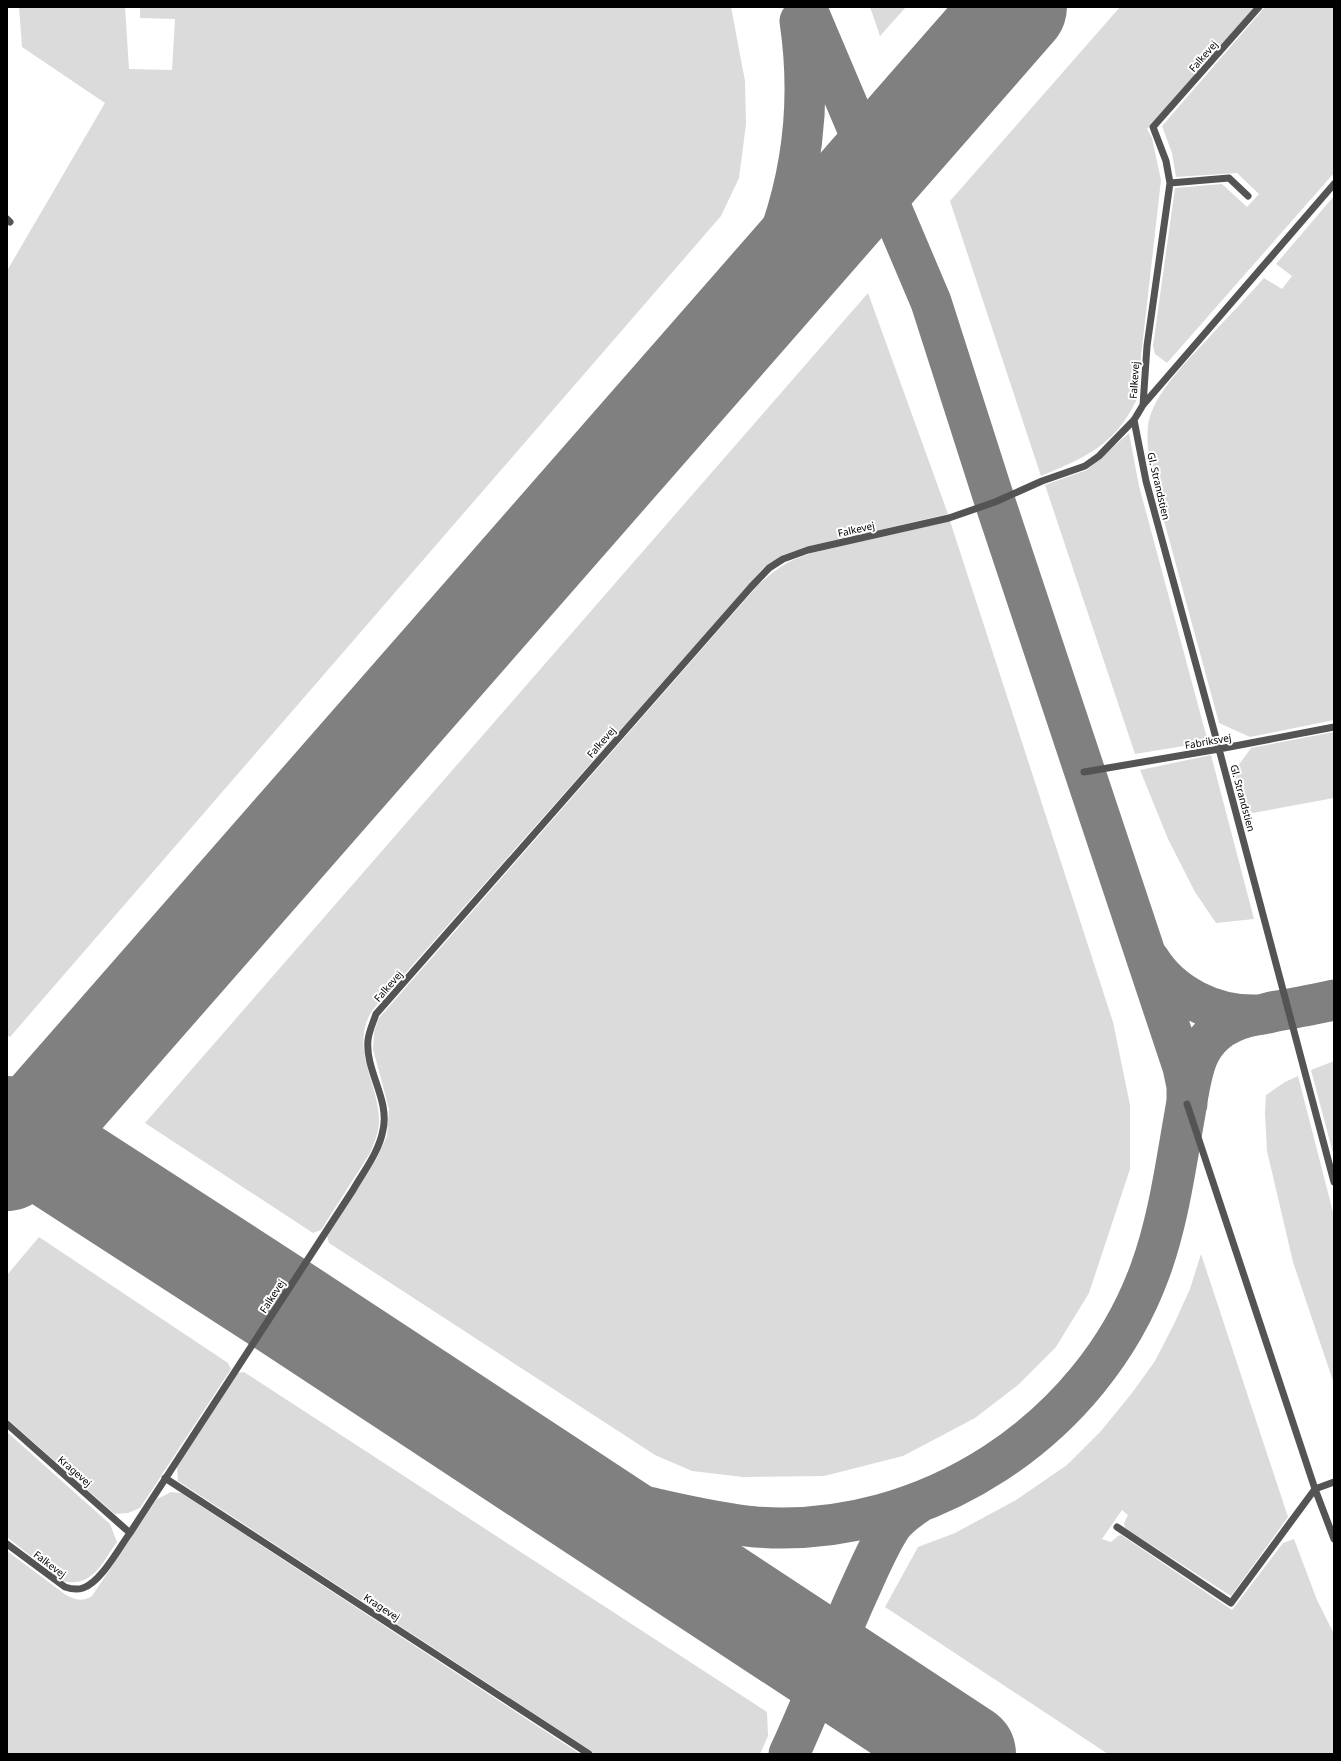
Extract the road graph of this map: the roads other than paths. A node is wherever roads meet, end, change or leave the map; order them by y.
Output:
1 (1259, 7) edge
2 (1170, 183) junction
3 (1334, 184) edge
4 (1248, 196) dead end
5 (1143, 405) junction
6 (1134, 420) junction
7 (1334, 727) edge
8 (1219, 749) junction
9 (1084, 772) dead end
10 (1187, 1104) dead end
11 (1334, 1182) edge
12 (7, 1424) edge
13 (165, 1478) junction
14 (1334, 1482) edge
15 (1315, 1489) junction
16 (1117, 1527) dead end
17 (130, 1533) junction
18 (1334, 1539) edge
19 (7, 1544) edge
20 (589, 1754) edge

1 - 2 lane, Falkevej
2 - 4 lane
2 - 5 lane, Falkevej
3 - 5 lane
5 - 6 lane, Falkevej
6 - 8 lane, Gl. Strandstien
6 - 13 lane, Falkevej
7 - 8 lane, Fabriksvej
8 - 9 lane, Fabriksvej
8 - 11 lane, Gl. Strandstien
10 - 15 lane
12 - 17 lane, Kragevej
13 - 17 lane, Falkevej
13 - 20 lane, Kragevej
14 - 15 lane
15 - 16 lane
15 - 18 lane
17 - 19 lane, Falkevej

